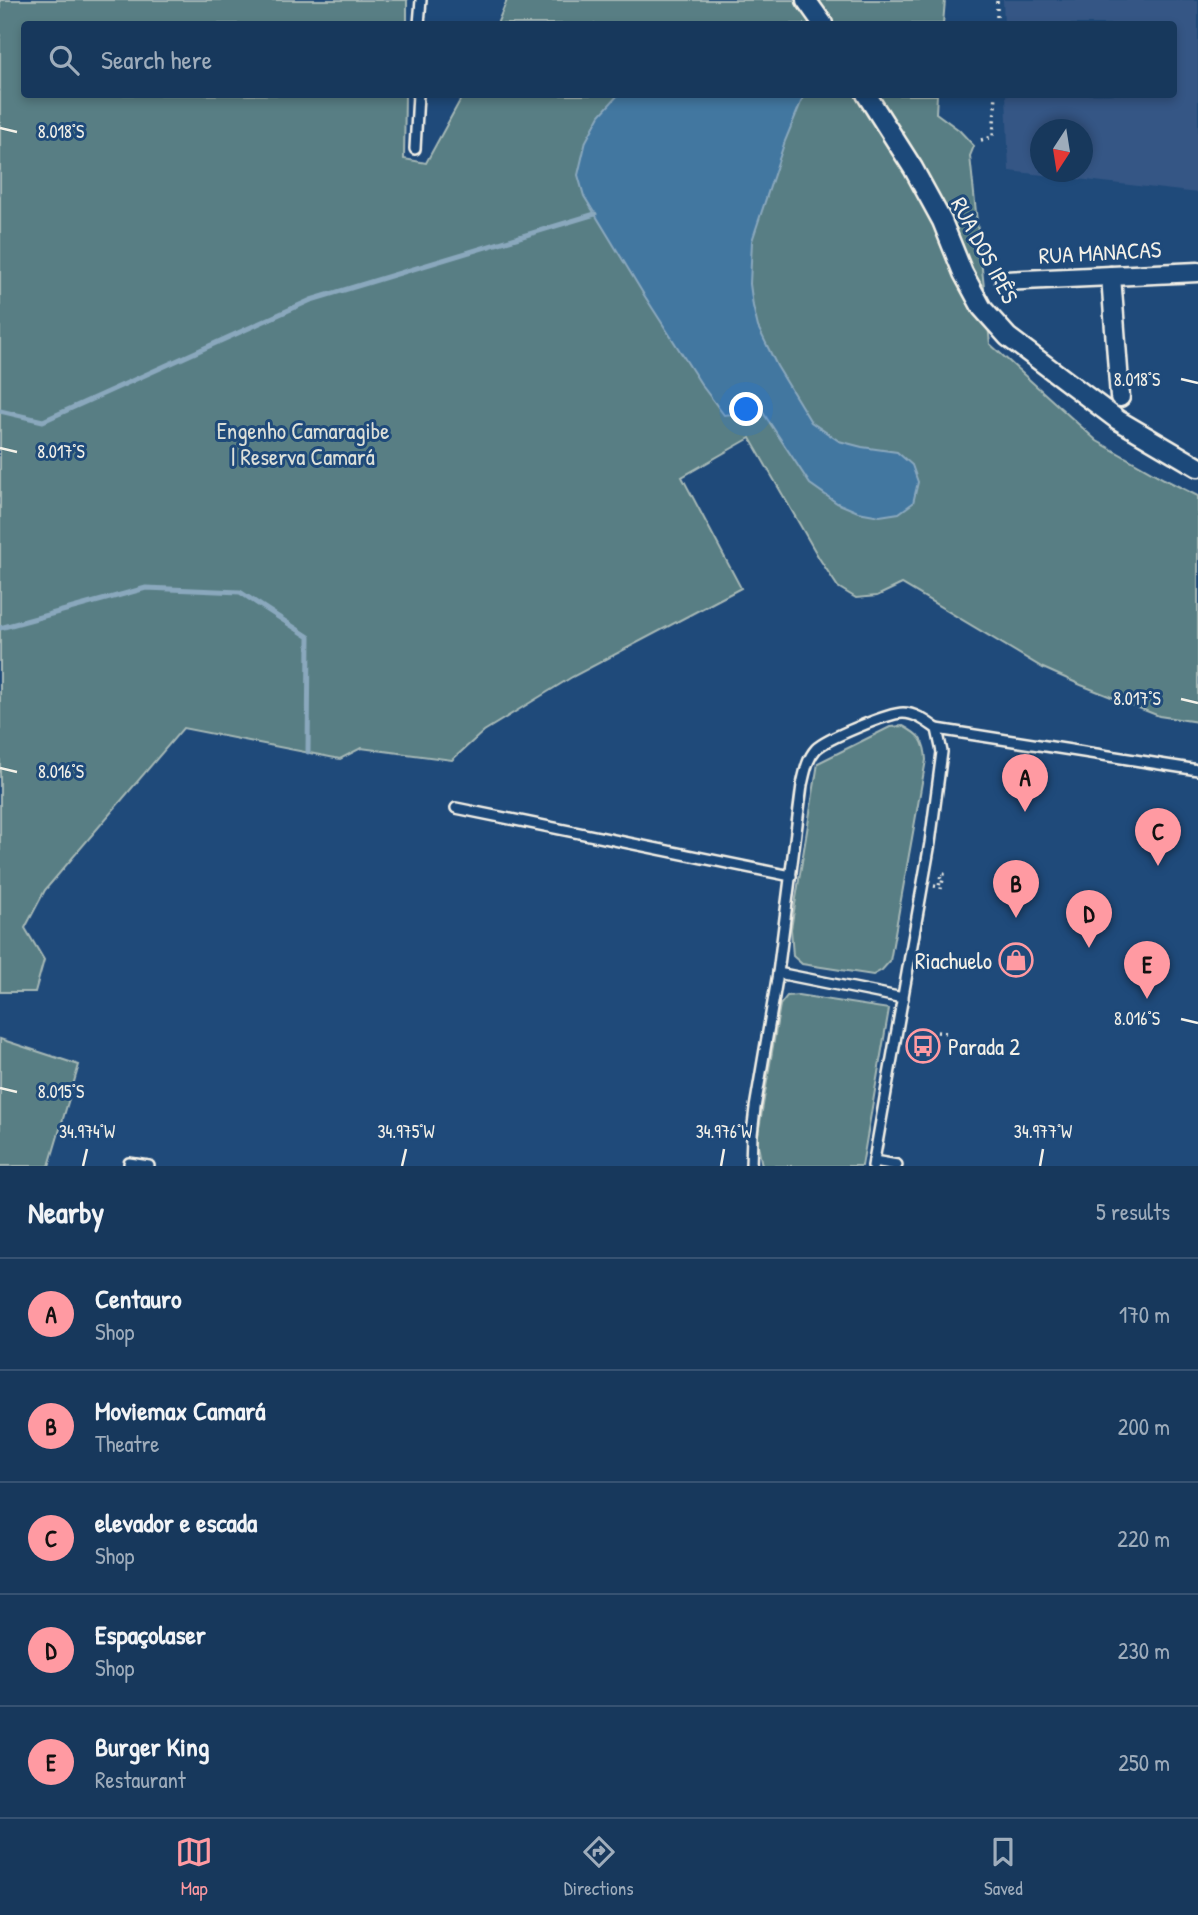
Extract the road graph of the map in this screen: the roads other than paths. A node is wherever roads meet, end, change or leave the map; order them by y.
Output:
1 (421, 0) edge
2 (806, 0) edge
3 (419, 21) edge
4 (821, 21) edge
5 (418, 98) edge
6 (869, 98) edge
7 (415, 149) dead end
8 (1198, 272) edge
9 (1111, 276) junction
10 (1005, 281) dead end
11 (1119, 397) dead end
12 (1198, 467) edge
13 (937, 729) junction
14 (1198, 770) edge
15 (456, 808) dead end
16 (791, 876) junction
17 (778, 973) junction
18 (903, 998) junction
19 (129, 1163) dead end
20 (874, 1164) edge
21 (897, 1165) edge
22 (149, 1166) edge
23 (751, 1166) edge

1 - 3 lane
2 - 4 street
5 - 7 lane
6 - 12 street, RUA DOS IPÊS
8 - 9 street, RUA MANACAS
9 - 10 street, RUA MANACAS
9 - 11 street
13 - 14 lane
13 - 16 lane
13 - 18 lane
15 - 16 lane
16 - 17 lane
17 - 18 lane
17 - 23 lane
18 - 20 lane
19 - 22 lane
20 - 21 lane

